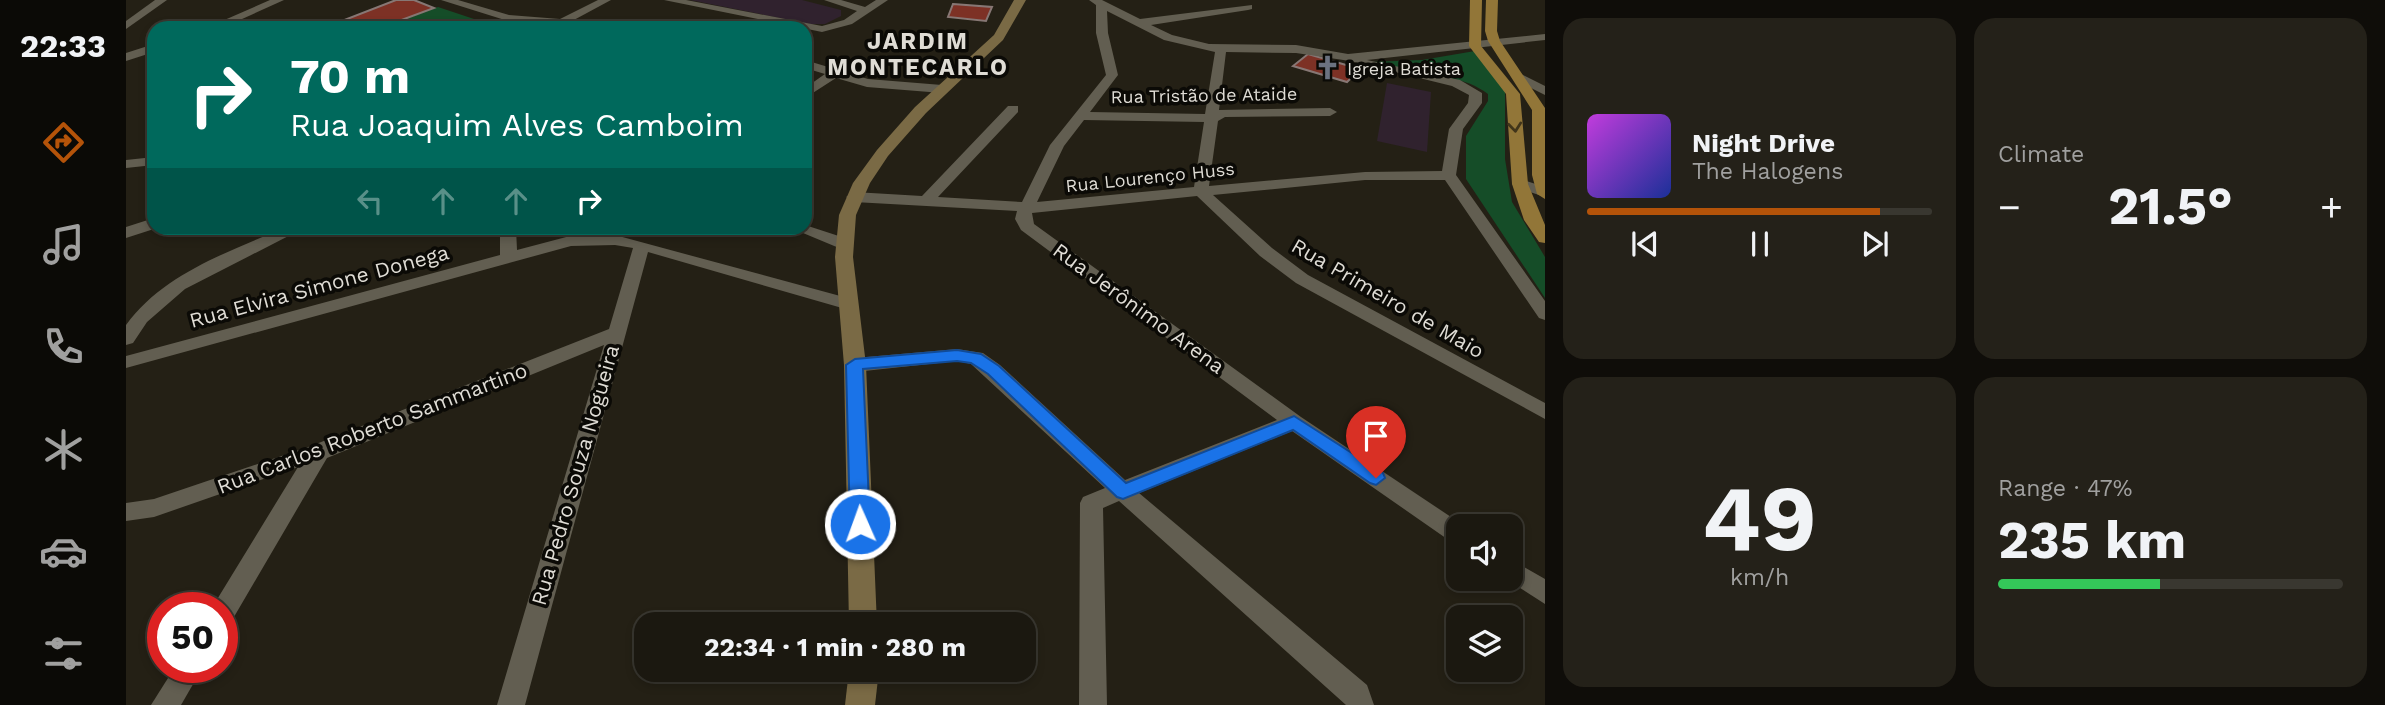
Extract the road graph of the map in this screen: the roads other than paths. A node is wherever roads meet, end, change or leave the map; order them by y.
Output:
1 (162, 0) edge
2 (279, 0) edge
3 (446, 0) edge
4 (606, 0) edge
5 (669, 0) edge
6 (829, 0) edge
7 (883, 0) edge
8 (1020, 0) edge
9 (1476, 0) edge
10 (1492, 0) edge
11 (1098, 2) edge
12 (1248, 7) dead end
13 (865, 10) junction
14 (229, 21) edge
15 (548, 21) edge
16 (564, 21) edge
17 (780, 21) edge
18 (1139, 23) junction
19 (126, 26) edge
20 (812, 27) edge
21 (1545, 37) edge
22 (1494, 41) junction
23 (1475, 46) junction
24 (1221, 48) junction
25 (147, 50) edge
26 (126, 57) edge
27 (1348, 58) junction
28 (812, 66) edge
29 (833, 74) junction
30 (1517, 76) junction
31 (812, 89) edge
32 (942, 89) junction
33 (1545, 91) edge
34 (1013, 109) dead end
35 (1542, 109) edge
36 (1330, 112) dead end
37 (1078, 116) junction
38 (1213, 118) junction
39 (147, 162) edge
40 (126, 164) edge
41 (1449, 175) junction
42 (1520, 184) junction
43 (1201, 192) junction
44 (1545, 192) edge
45 (853, 197) junction
46 (926, 201) junction
47 (1029, 207) junction
48 (147, 226) edge
49 (126, 233) edge
50 (812, 233) edge
51 (282, 235) edge
52 (509, 235) edge
53 (1545, 238) edge
54 (845, 244) junction
55 (642, 245) junction
56 (509, 257) junction
57 (849, 304) junction
58 (1545, 314) edge
59 (614, 334) junction
60 (126, 339) edge
61 (126, 362) edge
62 (855, 365) junction
63 (1545, 412) edge
64 (1294, 422) junction
65 (319, 452) junction
66 (1123, 492) junction
67 (126, 512) edge
68 (1446, 526) edge
69 (1523, 578) edge
70 (235, 592) edge
71 (1545, 593) edge
72 (863, 612) edge
73 (863, 682) edge
74 (179, 683) edge
75 (165, 705) edge
76 (511, 705) edge
77 (860, 705) edge
78 (1093, 705) edge
79 (1360, 705) edge

1 - 19 street
2 - 14 street
3 - 15 street
4 - 16 street
5 - 17 street
6 - 13 street
7 - 13 street
8 - 32 main road
9 - 23 main road
10 - 22 main road
11 - 18 street
11 - 37 street
12 - 18 street
13 - 20 street
18 - 24 street
21 - 22 street
22 - 23 street
22 - 30 main road
23 - 27 street
23 -> 42 main road
24 - 27 street
24 - 38 street
25 - 26 street
27 - 41 street
28 - 29 street
29 - 31 street
29 - 32 street
30 - 33 street
30 - 35 main road
32 - 45 main road
34 - 46 street
35 - 44 main road
36 - 38 street, Rua Tristão de Ataide
37 - 38 street, Rua Tristão de Ataide
37 - 47 street
38 - 43 street
39 - 40 street
41 - 43 street, Rua Lourenço Huss
41 - 58 street
42 - 44 street
42 - 53 main road
43 - 47 street, Rua Lourenço Huss
43 - 63 street, Rua Primeiro de Maio
45 - 46 street, Rua Lourenço Huss
45 - 54 main road
46 - 47 street, Rua Lourenço Huss
47 - 64 street, Rua Jerônimo Arena
48 - 49 street
50 - 54 street
51 - 60 street
52 - 56 street
54 - 57 main road
55 - 56 street, Rua Elvira Simone Donega
55 - 57 street, Rua Elvira Simone Donega
55 - 59 street, Rua Pedro Souza Nogueira
56 - 61 street, Rua Elvira Simone Donega
57 - 62 main road
59 - 65 street, Rua Carlos Roberto Sammartino
59 - 76 street, Rua Pedro Souza Nogueira
62 - 66 street
62 - 72 main road
64 - 66 street
64 - 68 street, Rua Jerônimo Arena
65 - 67 street, Rua Carlos Roberto Sammartino
65 - 70 street
66 - 78 street
66 - 79 street
69 - 71 street
73 - 77 main road
74 - 75 street

